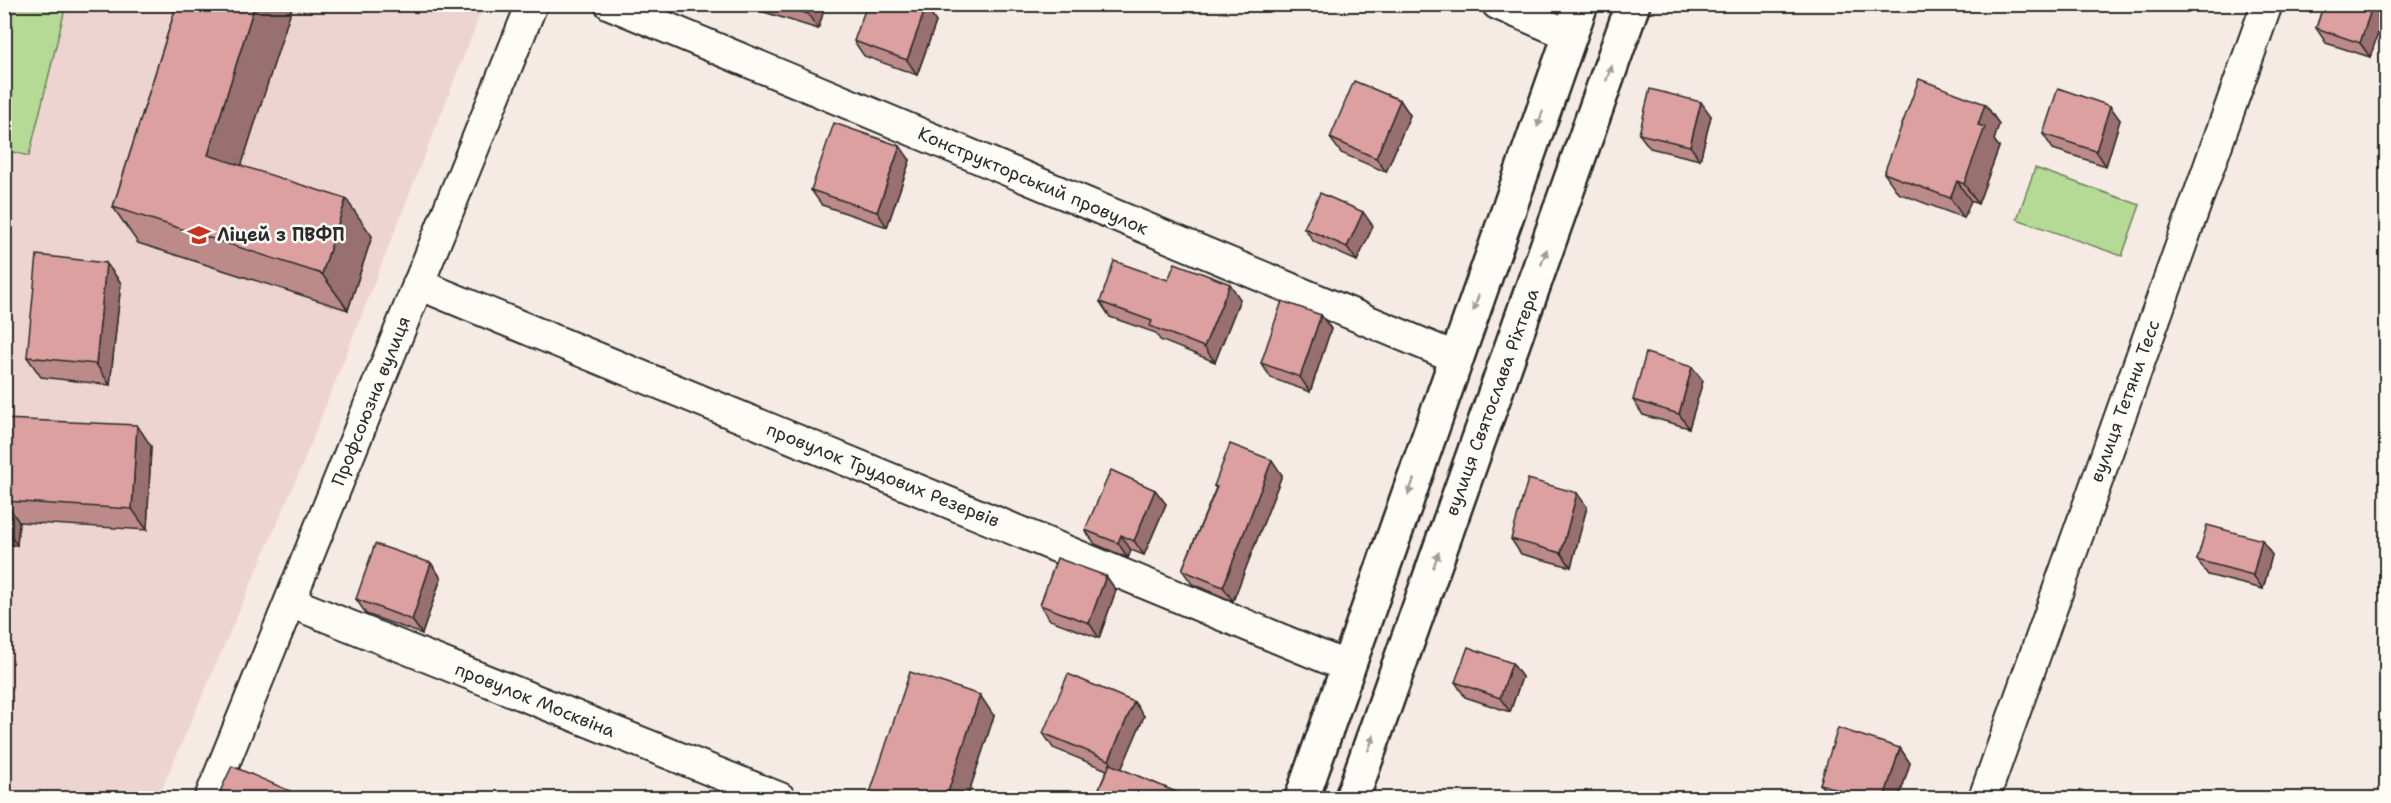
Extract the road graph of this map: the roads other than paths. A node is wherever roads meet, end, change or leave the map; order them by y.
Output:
1 (532, 4) edge
2 (610, 4) edge
3 (1497, 4) edge
4 (1581, 4) edge
5 (1633, 4) edge
6 (2267, 4) edge
7 (1570, 35) junction
8 (418, 284) junction
9 (1457, 358) junction
10 (290, 602) junction
11 (1348, 667) junction
12 (210, 798) edge
13 (780, 798) edge
14 (1302, 798) edge
15 (1352, 798) edge
16 (1984, 798) edge

1 - 8 street, Профсоюзна вулиця
2 - 9 street, Конструкторський провулок
3 - 7 street
4 - 7 main road
15 -> 5 main road, вулиця Святослава Ріхтера
6 - 16 street, вулиця Тетяни Тесс
7 -> 9 main road
8 - 10 street, Профсоюзна вулиця
8 - 11 street, провулок Трудових Резервів
9 -> 11 main road
10 - 12 street, Профсоюзна вулиця
10 - 13 street, провулок Москвіна
11 - 14 main road

